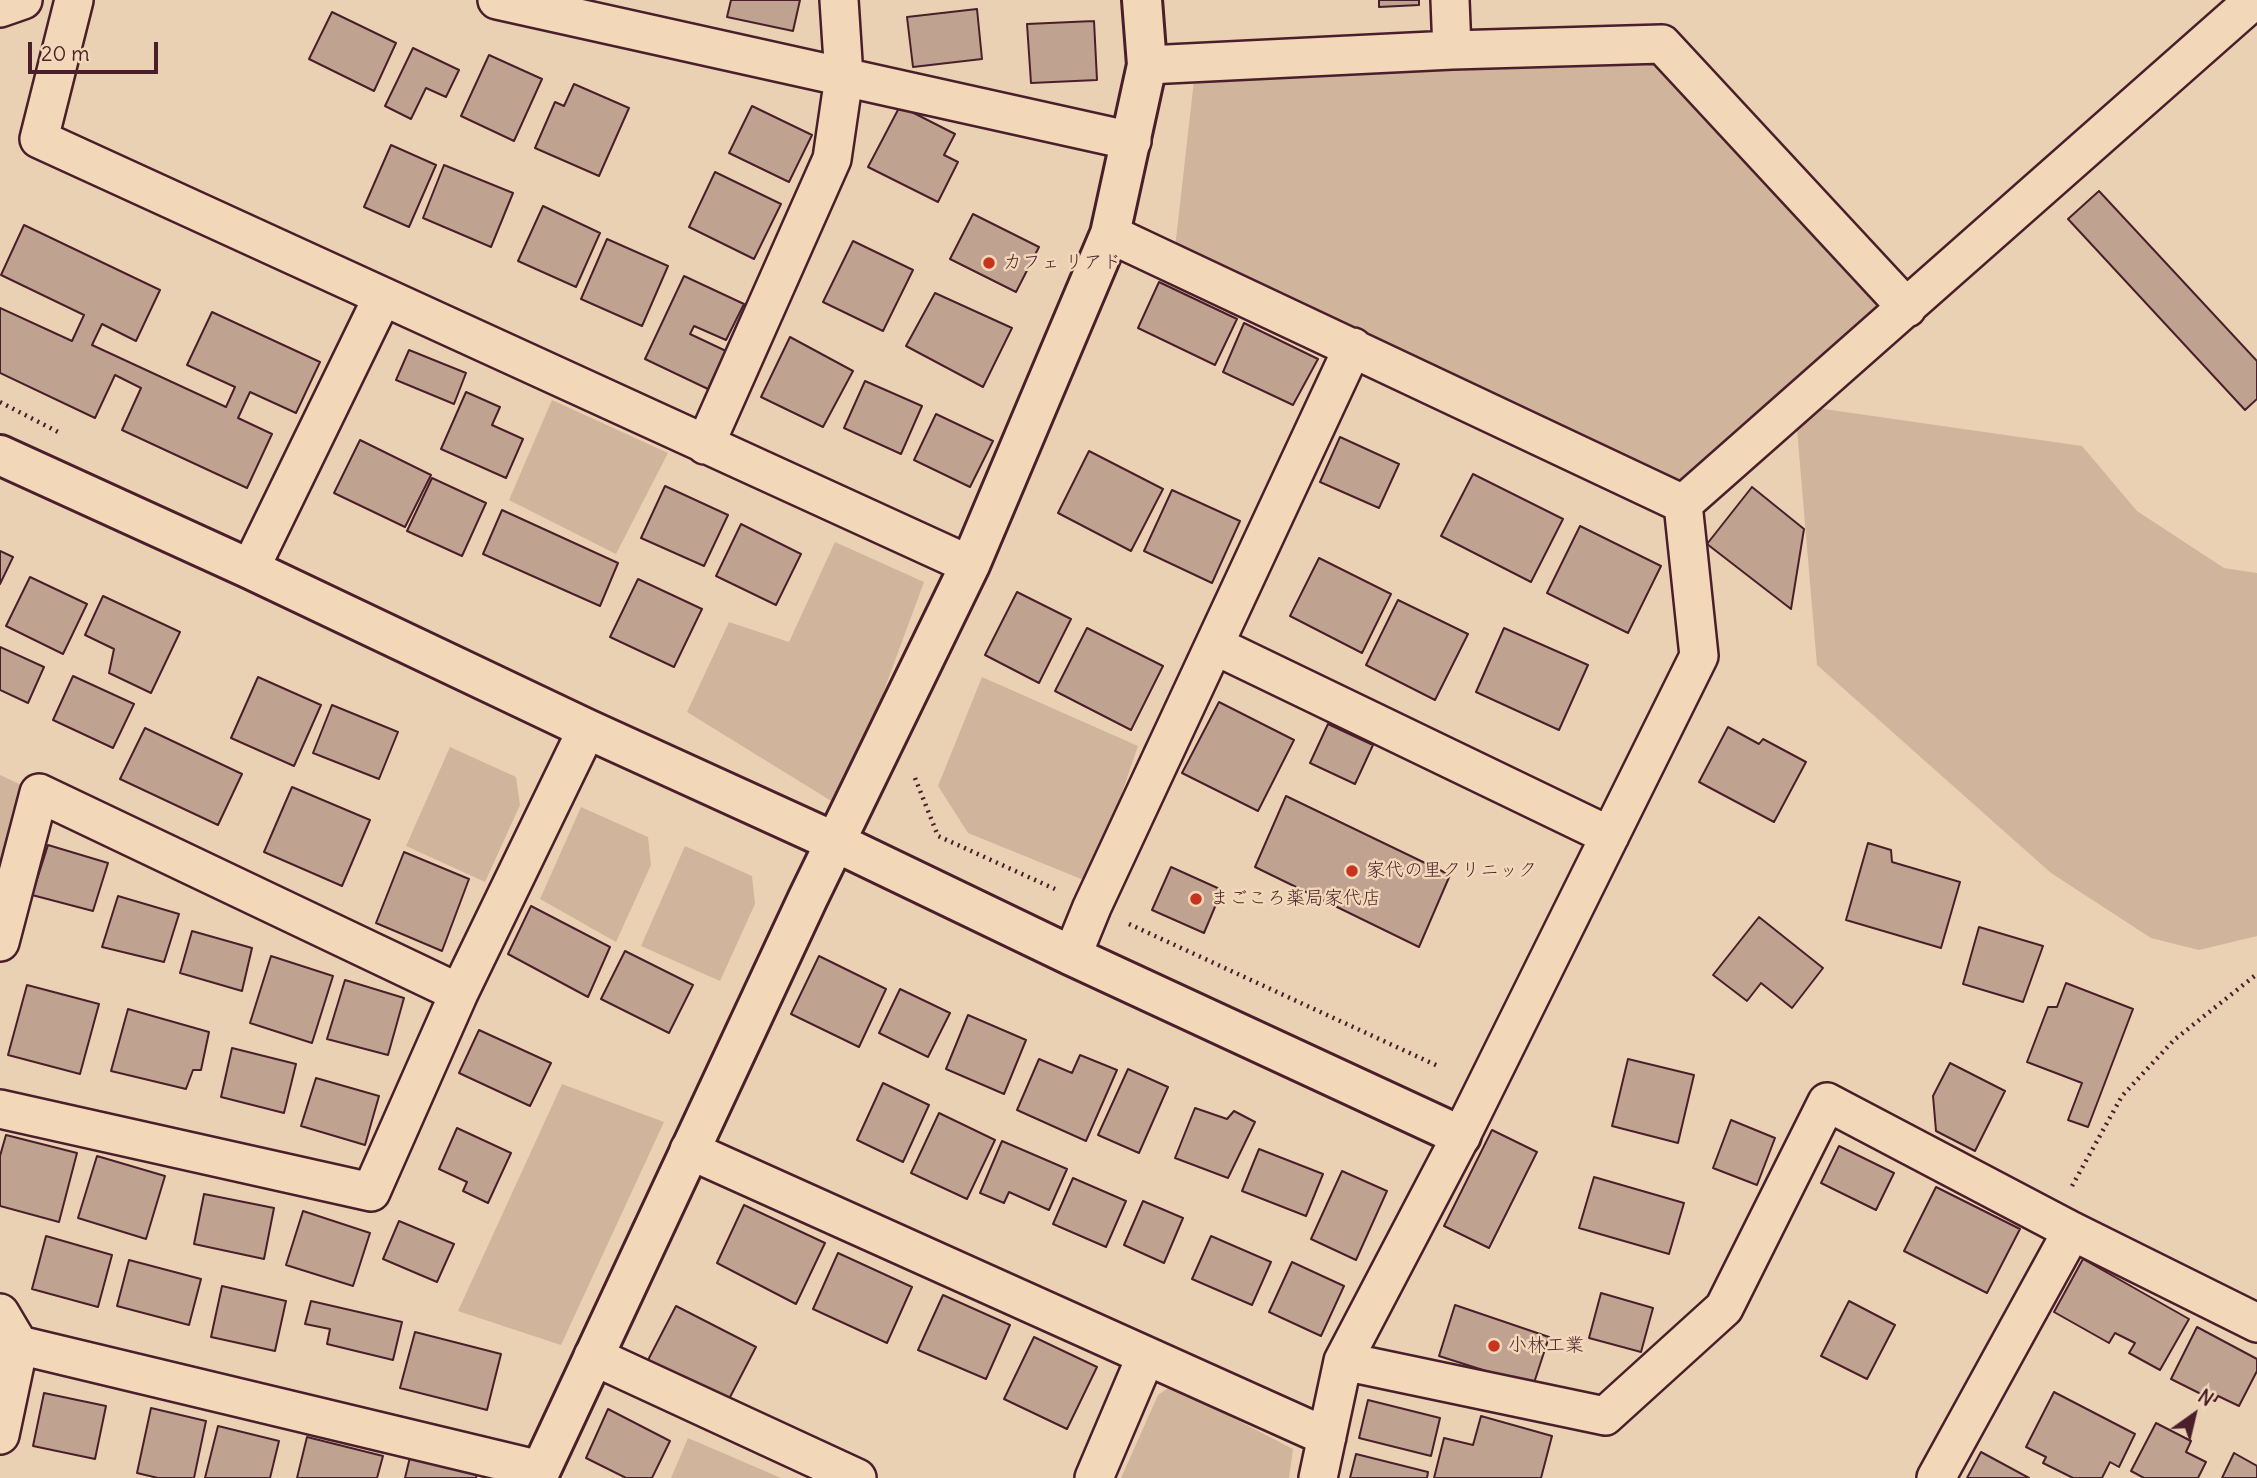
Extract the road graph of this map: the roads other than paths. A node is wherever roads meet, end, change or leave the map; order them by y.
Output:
1 (23, 0) edge
2 (74, 0) edge
3 (497, 0) edge
4 (839, 0) edge
5 (1142, 0) edge
6 (1450, 0) edge
7 (2254, 0) edge
8 (0, 8) edge
9 (1452, 50) junction
10 (1147, 65) junction
11 (844, 77) junction
12 (1132, 141) junction
13 (1110, 234) junction
14 (382, 298) junction
15 (1906, 308) junction
16 (1353, 347) junction
17 (705, 445) junction
18 (0, 454) edge
19 (1682, 504) junction
20 (970, 565) junction
21 (250, 569) junction
22 (1216, 646) junction
23 (587, 729) junction
24 (1609, 836) junction
25 (835, 842) junction
26 (0, 942) edge
27 (1072, 956) junction
28 (459, 993) junction
29 (0, 1109) edge
30 (1461, 1136) junction
31 (689, 1150) junction
32 (2063, 1226) junction
33 (0, 1313) edge
34 (2257, 1323) edge
35 (19, 1345) junction
36 (593, 1356) junction
37 (1146, 1356) junction
38 (1343, 1361) junction
39 (0, 1435) edge
40 (1327, 1437) junction
41 (539, 1474) edge
42 (857, 1478) edge
43 (1094, 1478) edge
44 (1318, 1478) edge
45 (1936, 1478) edge

1 - 8 street
2 - 14 street
3 - 11 street
4 - 11 street
5 - 10 street
6 - 9 street
7 - 15 street
9 - 10 street
9 - 15 street
10 - 12 street
11 - 12 street
11 - 17 street
12 - 13 street
13 - 16 street
13 - 20 street
14 - 17 street
14 - 21 street
15 - 19 street
16 - 19 street
16 - 22 street
17 - 20 street
18 - 21 street
19 - 24 street
20 - 25 street
21 - 23 street
22 - 24 street
22 - 27 street
23 - 25 street
23 - 28 street
24 - 30 street
25 - 27 street
25 - 31 street
26 - 28 street
27 - 30 street
28 - 29 street
30 - 38 street
31 - 36 street
31 - 37 street
32 - 34 street
32 - 38 street
32 - 45 street
33 - 35 street
35 - 39 street
35 - 41 street
36 - 41 street
36 - 42 street
37 - 40 street
37 - 43 street
38 - 40 street
40 - 44 street

